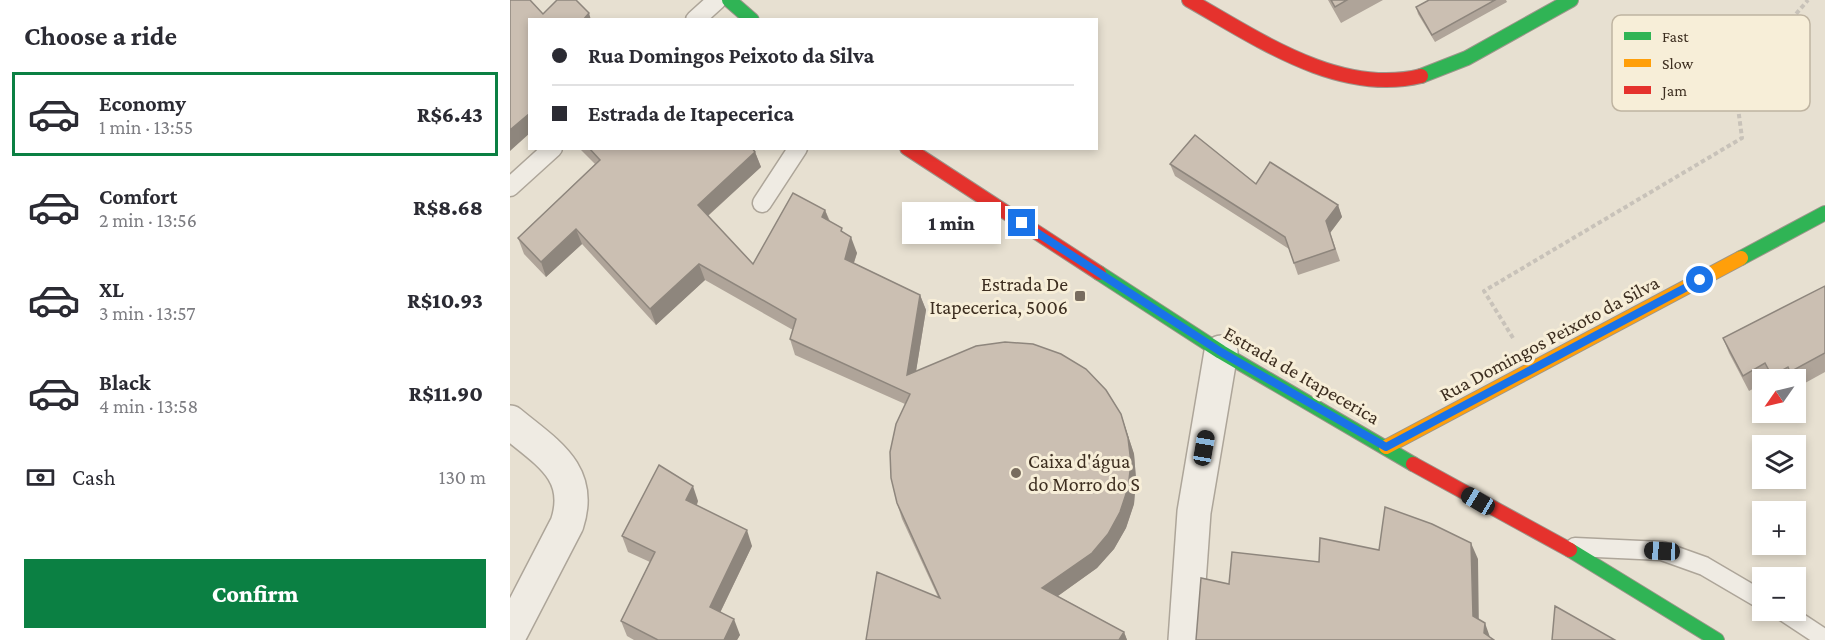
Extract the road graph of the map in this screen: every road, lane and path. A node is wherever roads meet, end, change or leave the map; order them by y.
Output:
1 (717, 0) edge
2 (729, 0) edge
3 (1189, 0) edge
4 (1571, 0) edge
5 (1808, 0) edge
6 (1795, 15) edge
7 (697, 18) edge
8 (750, 18) edge
9 (1738, 111) edge
10 (551, 150) edge
11 (797, 150) edge
12 (910, 150) edge
13 (510, 187) edge
14 (762, 203) dead end
15 (1825, 213) edge
16 (1221, 352) junction
17 (1532, 370) junction
18 (510, 422) edge
19 (1386, 447) junction
20 (1564, 547) junction
21 (1752, 594) edge
22 (1798, 621) edge
23 (510, 634) edge
24 (1825, 639) edge
25 (1185, 640) edge
26 (1717, 640) edge

1 - 7 lane
2 - 8 main road
3 - 4 main road
5 - 6 path
9 - 17 path
10 - 13 lane
11 - 14 lane
12 - 16 main road, Estrada de Itapecerica
15 - 17 main road, Rua Domingos Peixoto da Silva
16 - 19 main road, Estrada de Itapecerica
16 - 25 street
17 - 19 main road, Rua Domingos Peixoto da Silva
18 - 23 street
19 - 20 main road, Estrada de Itapecerica
20 - 21 lane
20 - 26 main road, Estrada de Itapecerica
22 - 24 lane

